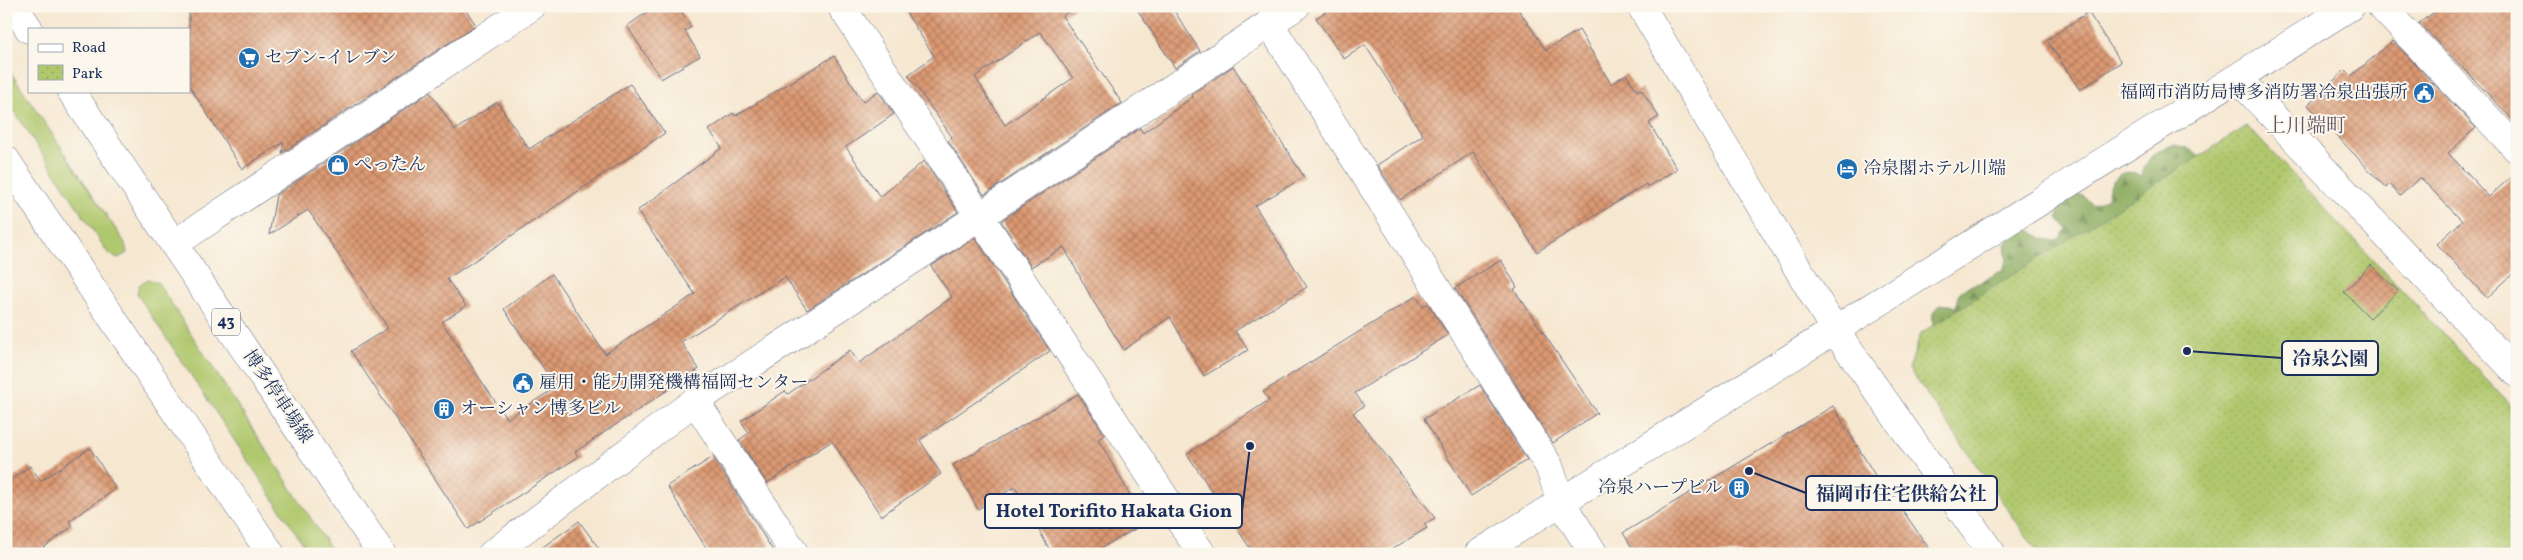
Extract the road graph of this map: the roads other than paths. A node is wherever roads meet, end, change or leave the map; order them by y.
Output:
1 (14, 6) edge
2 (532, 6) edge
3 (841, 6) edge
4 (1296, 6) edge
5 (1641, 6) edge
6 (2351, 6) edge
7 (2380, 6) edge
8 (1269, 23) junction
9 (28, 28) edge
10 (2237, 78) junction
11 (72, 92) edge
12 (2517, 149) edge
13 (6, 160) edge
14 (980, 216) junction
15 (174, 244) junction
16 (1834, 329) junction
17 (2517, 373) edge
18 (695, 401) junction
19 (1561, 502) junction
20 (272, 554) edge
21 (382, 554) edge
22 (492, 554) edge
23 (795, 554) edge
24 (1202, 554) edge
25 (1478, 554) edge
26 (1594, 554) edge
27 (1992, 554) edge

1 - 9 street
2 - 15 street
3 - 14 street
4 - 8 street
5 - 16 street
6 - 10 street
7 - 12 street
8 - 14 street
8 - 19 street
10 - 16 street
10 - 17 street
11 - 15 street, 博多停車場線 / 43
13 - 20 street
14 - 18 street
14 - 24 street
15 - 21 street, 博多停車場線 / 43
16 - 19 street
16 - 27 street
18 - 22 street
18 - 23 street
19 - 25 street
19 - 26 street

